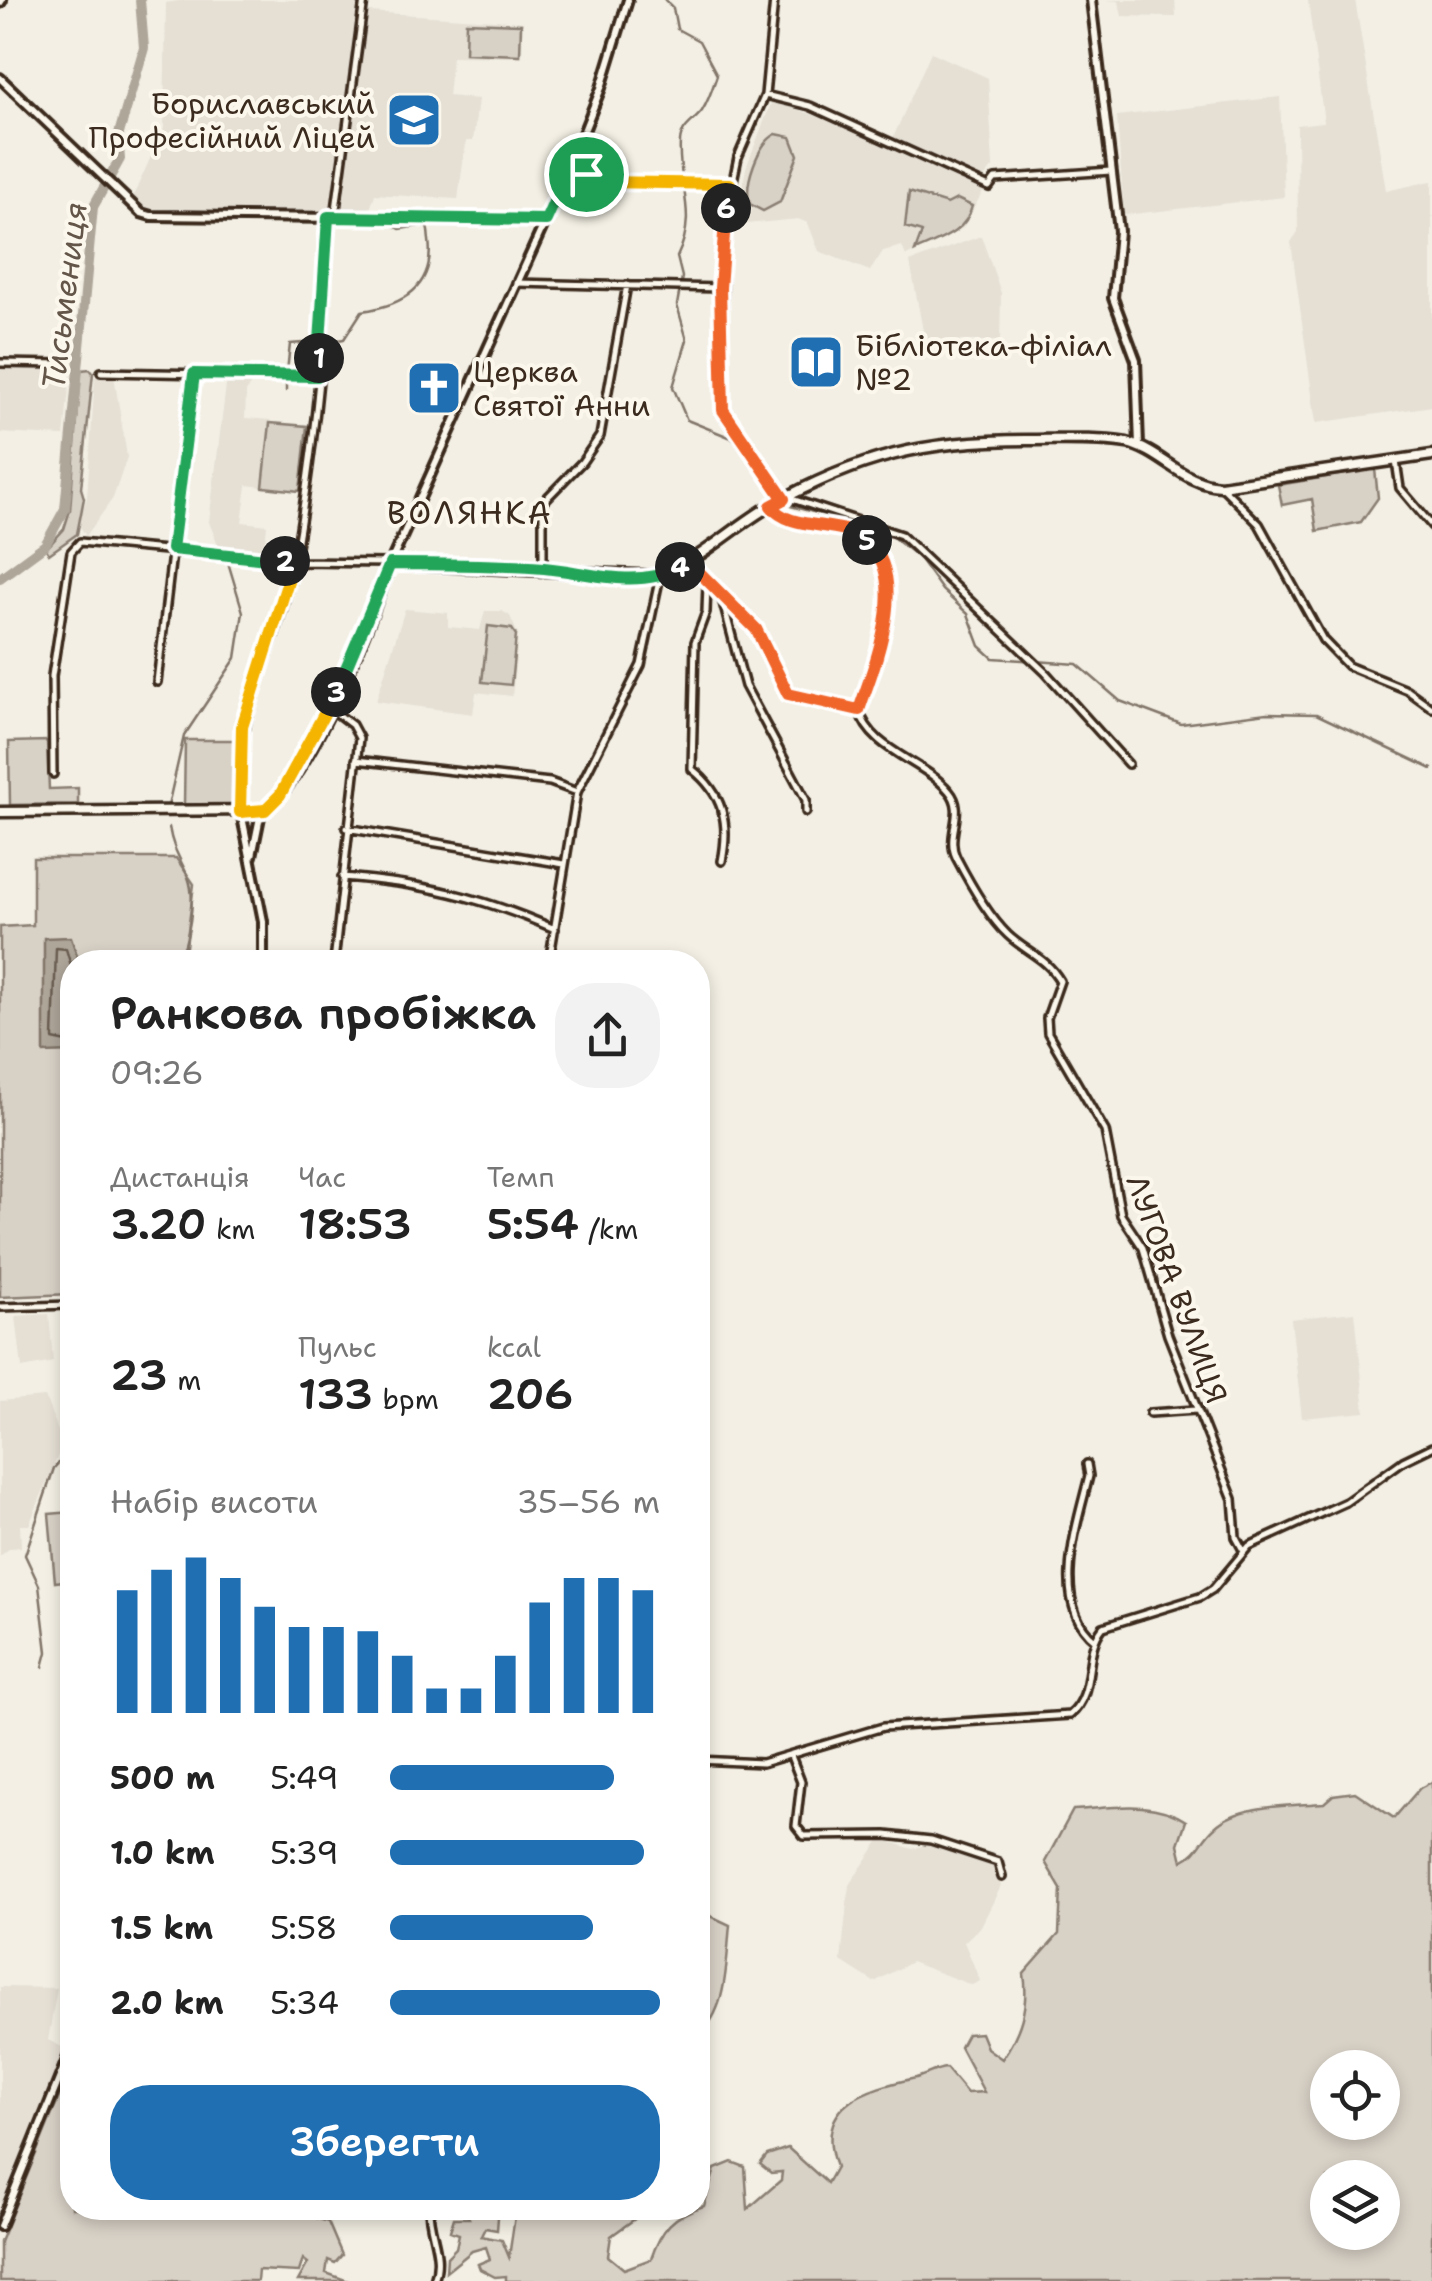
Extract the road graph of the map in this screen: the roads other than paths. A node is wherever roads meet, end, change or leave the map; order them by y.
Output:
1 (364, 0) edge
2 (628, 0) edge
3 (774, 0) edge
4 (1091, 0) edge
5 (0, 78) edge
6 (766, 96) junction
7 (568, 171) junction
8 (1110, 171) junction
9 (730, 184) junction
10 (332, 217) junction
11 (546, 220) junction
12 (516, 283) junction
13 (627, 284) junction
14 (720, 288) junction
15 (0, 363) edge
16 (63, 364) dead end
17 (101, 372) dead end
18 (194, 374) junction
19 (317, 376) junction
20 (1139, 446) junction
21 (1432, 455) edge
22 (1396, 461) junction
23 (1221, 486) junction
24 (780, 501) junction
25 (1432, 526) edge
26 (172, 549) junction
27 (294, 562) junction
28 (689, 562) junction
29 (390, 564) junction
30 (544, 568) junction
31 (660, 576) junction
32 (707, 584) junction
33 (720, 592) junction
34 (157, 682) dead end
35 (330, 708) junction
36 (1432, 708) edge
37 (859, 710) junction
38 (356, 760) junction
39 (1128, 764) dead end
40 (53, 774) dead end
41 (577, 792) junction
42 (0, 812) edge
43 (240, 812) junction
44 (261, 812) junction
45 (806, 812) dead end
46 (346, 828) junction
47 (252, 857) junction
48 (722, 862) dead end
49 (564, 864) junction
50 (342, 877) junction
51 (556, 929) junction
52 (262, 950) edge
53 (335, 950) edge
54 (552, 950) edge
55 (60, 1304) edge
56 (0, 1307) edge
57 (1196, 1410) junction
58 (1150, 1413) dead end
59 (1432, 1447) edge
60 (1087, 1464) dead end
61 (1243, 1550) junction
62 (1095, 1640) junction
63 (791, 1756) junction
64 (710, 1761) edge
65 (1002, 1876) dead end
66 (60, 2077) edge
67 (429, 2220) edge
68 (0, 2226) edge
69 (434, 2281) edge

1 - 10 street
2 - 7 street
3 - 6 street
4 - 8 street
5 - 10 street
6 - 8 street
6 - 9 street
7 - 9 street
7 - 11 street
8 - 20 street
9 - 14 street
10 - 11 street
10 - 19 street
11 - 12 street
12 - 13 street
12 - 29 street
13 - 14 street
13 - 30 street
14 - 24 street
15 - 16 street
17 - 18 street
18 - 19 street
18 - 26 street
19 - 27 street
20 - 23 main road
20 - 24 main road
21 - 22 main road
22 - 23 main road
22 - 25 street
23 - 36 street
24 - 28 main road
24 - 37 street
24 - 39 street
26 - 27 street
26 - 34 street
26 - 40 street
27 - 29 street
27 - 43 street
28 - 31 main road
28 - 32 street
29 - 30 main road
29 - 35 main road
30 - 31 main road
31 - 41 street
32 - 33 street
32 - 48 street
33 - 37 street
33 - 45 street
35 - 38 street
35 - 44 main road
37 - 57 street, ЛУГОВА ВУЛИЦЯ
38 - 41 street
38 - 46 street
41 - 49 street
42 - 43 main road
43 - 44 main road
43 - 47 street
44 - 47 street
46 - 49 street
46 - 50 street
47 - 52 street
49 - 51 street
50 - 51 street
50 - 53 street
51 - 54 street
55 - 56 street
57 - 58 street
57 - 61 street, ЛУГОВА ВУЛИЦЯ
59 - 61 street
60 - 62 street
61 - 62 street
62 - 63 street
63 - 64 street
63 - 65 street
66 - 68 street
67 - 69 street

